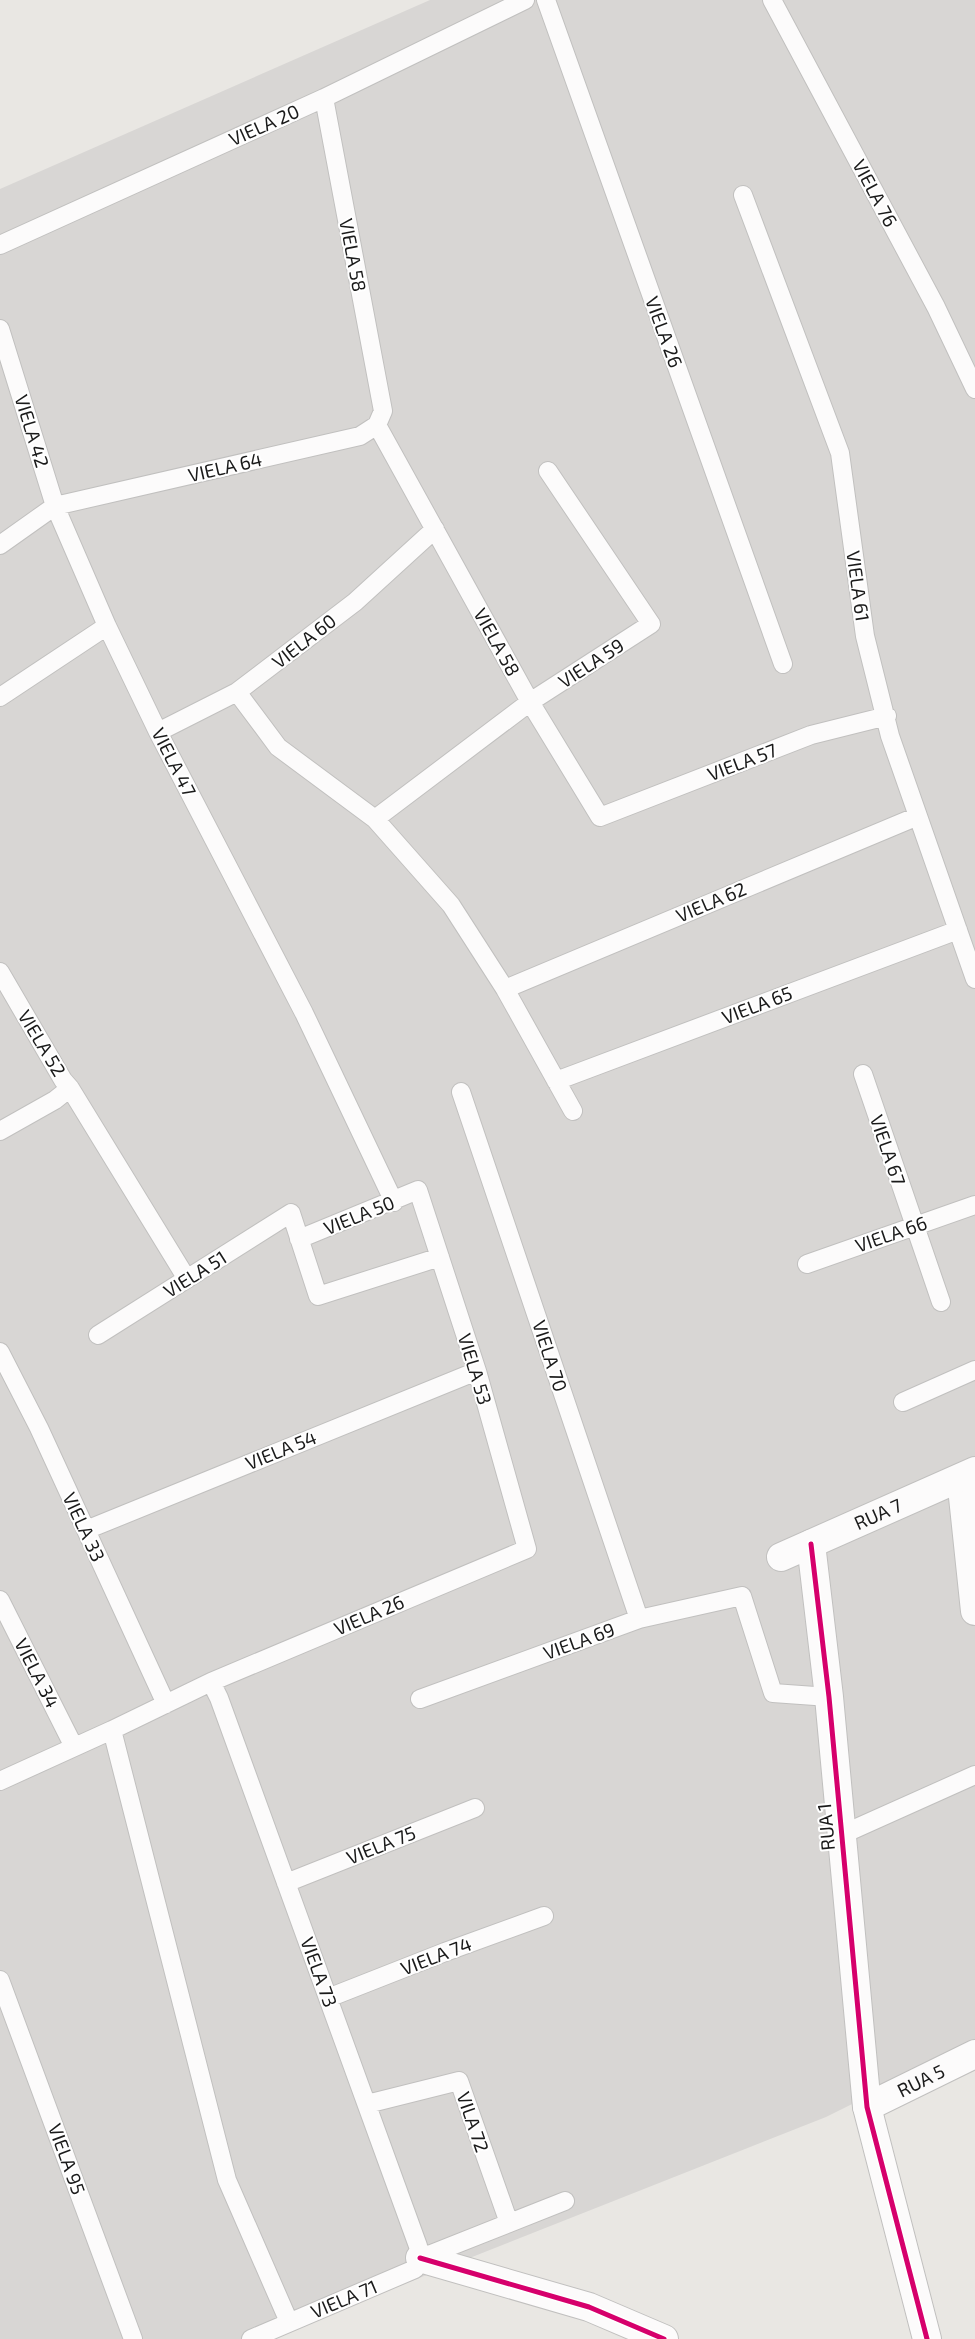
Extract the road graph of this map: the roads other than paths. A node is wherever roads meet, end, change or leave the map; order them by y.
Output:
1 (525, 0) edge
2 (546, 0) edge
3 (772, 0) edge
4 (324, 98) junction
5 (742, 195) dead end
6 (0, 244) edge
7 (0, 329) edge
8 (975, 389) edge
9 (380, 418) junction
10 (548, 471) dead end
11 (55, 506) junction
12 (435, 529) junction
13 (0, 545) edge
14 (107, 626) junction
15 (782, 664) dead end
16 (237, 692) junction
17 (0, 697) edge
18 (530, 702) junction
19 (887, 716) junction
20 (158, 732) junction
21 (918, 816) junction
22 (600, 817) joint
23 (375, 819) junction
24 (958, 930) junction
25 (0, 972) edge
26 (975, 979) edge
27 (505, 989) junction
28 (862, 1074) dead end
29 (556, 1081) junction
30 (70, 1088) junction
31 (462, 1092) dead end
32 (572, 1111) dead end
33 (0, 1131) edge
34 (418, 1190) joint
35 (394, 1202) junction
36 (975, 1205) edge
37 (914, 1226) junction
38 (299, 1239) junction
39 (440, 1257) junction
40 (807, 1264) dead end
41 (187, 1279) junction
42 (941, 1302) dead end
43 (98, 1335) dead end
44 (0, 1352) edge
45 (975, 1370) edge
46 (477, 1371) junction
47 (903, 1402) dead end
48 (968, 1475) edge
49 (86, 1530) junction
50 (812, 1544) junction
51 (527, 1549) joint
52 (782, 1557) dead end
53 (0, 1600) edge
54 (975, 1611) edge
55 (639, 1619) junction
56 (211, 1682) junction
57 (829, 1697) junction
58 (420, 1699) dead end
59 (166, 1704) junction
60 (112, 1730) junction
61 (74, 1747) junction
62 (975, 1775) edge
63 (0, 1781) edge
64 (475, 1808) dead end
65 (842, 1834) junction
66 (286, 1883) junction
67 (544, 1916) dead end
68 (0, 1980) edge
69 (328, 1998) junction
70 (975, 2054) edge
71 (367, 2104) junction
72 (867, 2107) junction
73 (565, 2201) dead end
74 (509, 2223) junction
75 (419, 2252) junction
76 (289, 2322) junction
77 (133, 2339) edge
78 (252, 2339) edge
79 (664, 2339) edge
80 (927, 2339) edge

1 - 4 lane, VIELA 20
2 - 15 lane, VIELA 26
3 - 8 lane, VIELA 76
4 - 6 lane, VIELA 20
4 - 9 lane, VIELA 58
5 - 19 lane, VIELA 61
7 - 11 lane, VIELA 42
9 - 11 lane, VIELA 64
9 - 12 lane, VIELA 58
10 - 18 lane, VIELA 59
11 - 13 lane
11 - 14 lane, VIELA 47
12 - 16 lane, VIELA 60
12 - 18 lane, VIELA 58
14 - 17 lane
14 - 20 lane, VIELA 47
16 - 20 lane, VIELA 60
16 - 23 lane
18 - 22 lane, VIELA 58
18 - 23 lane, VIELA 59
19 - 21 lane, VIELA 61
19 - 22 lane, VIELA 57
20 - 35 lane, VIELA 47
21 - 24 lane, VIELA 61
21 - 27 lane, VIELA 62
23 - 27 lane
24 - 26 lane, VIELA 61
24 - 29 lane, VIELA 65
25 - 30 lane, VIELA 52
27 - 29 lane
28 - 37 lane, VIELA 67
29 - 32 lane
30 - 33 lane
30 - 41 lane, VIELA 52
31 - 55 lane, VIELA 70
34 - 35 lane, VIELA 50
34 - 39 lane, VIELA 53
35 - 38 lane, VIELA 50
36 - 37 lane, VIELA 66
37 - 40 lane, VIELA 66
37 - 42 lane, VIELA 67
38 - 39 lane
38 - 41 lane, VIELA 51
39 - 46 lane, VIELA 53
41 - 43 lane, VIELA 51
44 - 49 lane, VIELA 33
45 - 47 lane
46 - 49 lane, VIELA 54
46 - 51 lane, VIELA 53
48 - 50 street, RUA 7
48 - 54 street
49 - 59 lane, VIELA 33
50 - 52 street, RUA 7
50 - 57 street, RUA 1
51 - 56 lane, VIELA 26
53 - 61 lane, VIELA 34
55 - 57 lane, VIELA 69
55 - 58 lane, VIELA 69
56 - 59 lane, VIELA 26
56 - 66 lane, VIELA 73
57 - 65 street, RUA 1
59 - 60 lane, VIELA 26
60 - 61 lane, VIELA 26
60 - 76 lane
61 - 63 lane, VIELA 26
62 - 65 lane
64 - 66 lane, VIELA 75
65 - 72 street, RUA 1
66 - 69 lane, VIELA 73
67 - 69 lane, VIELA 74
68 - 77 lane, VIELA 95
69 - 71 lane, VIELA 73
70 - 72 street, RUA 5
71 - 74 lane, VILA 72
71 - 75 lane, VIELA 73
72 - 80 street, RUA 1
73 - 74 lane
74 - 75 lane
75 - 76 lane, VIELA 71
75 - 79 street
76 - 78 lane, VIELA 71

